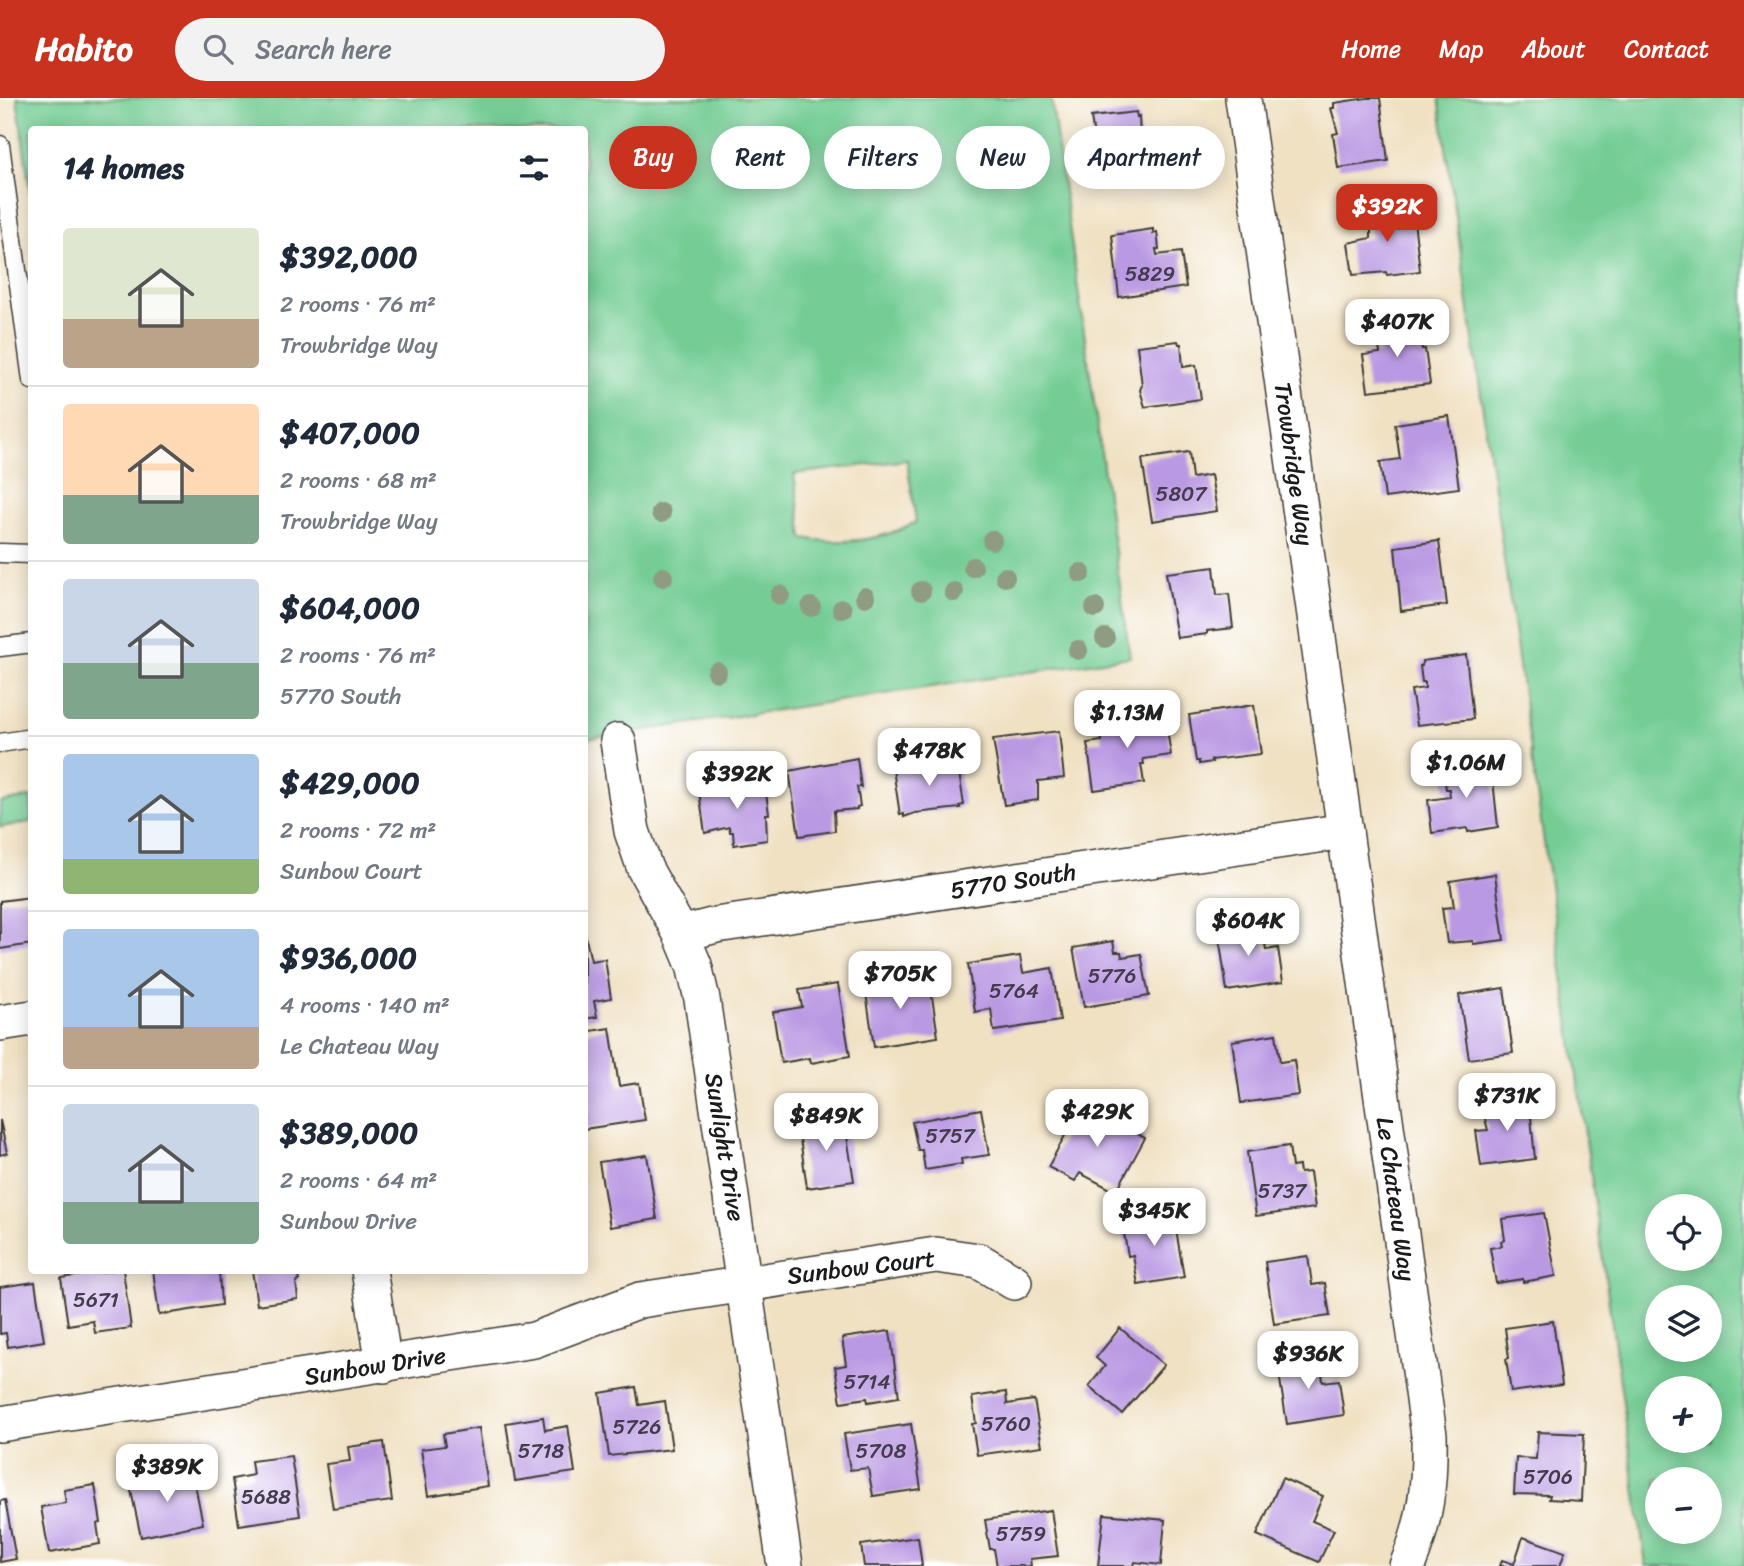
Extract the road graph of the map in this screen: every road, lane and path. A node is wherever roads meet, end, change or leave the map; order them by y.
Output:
1 (1243, 98) edge
2 (0, 145) edge
3 (28, 351) edge
4 (0, 554) edge
5 (28, 554) edge
6 (28, 644) edge
7 (0, 647) edge
8 (28, 739) edge
9 (618, 741) dead end
10 (0, 743) edge
11 (1345, 831) junction
12 (681, 934) junction
13 (28, 1019) edge
14 (0, 1023) edge
15 (370, 1274) edge
16 (1014, 1282) dead end
17 (745, 1283) junction
18 (384, 1365) junction
19 (0, 1424) edge
20 (785, 1566) edge
21 (1407, 1566) edge

1 - 11 street, Trowbridge Way
2 - 3 lane
4 - 5 lane
6 - 7 lane
8 - 10 lane
9 - 12 street, Sunlight Drive
11 - 12 street, 5770 South
11 - 21 street, Le Chateau Way
12 - 17 street, Sunlight Drive
13 - 14 street
15 - 18 street
16 - 17 street, Sunbow Court
17 - 18 street, Sunbow Drive
17 - 20 street, Sunlight Drive
18 - 19 street, Sunbow Drive

